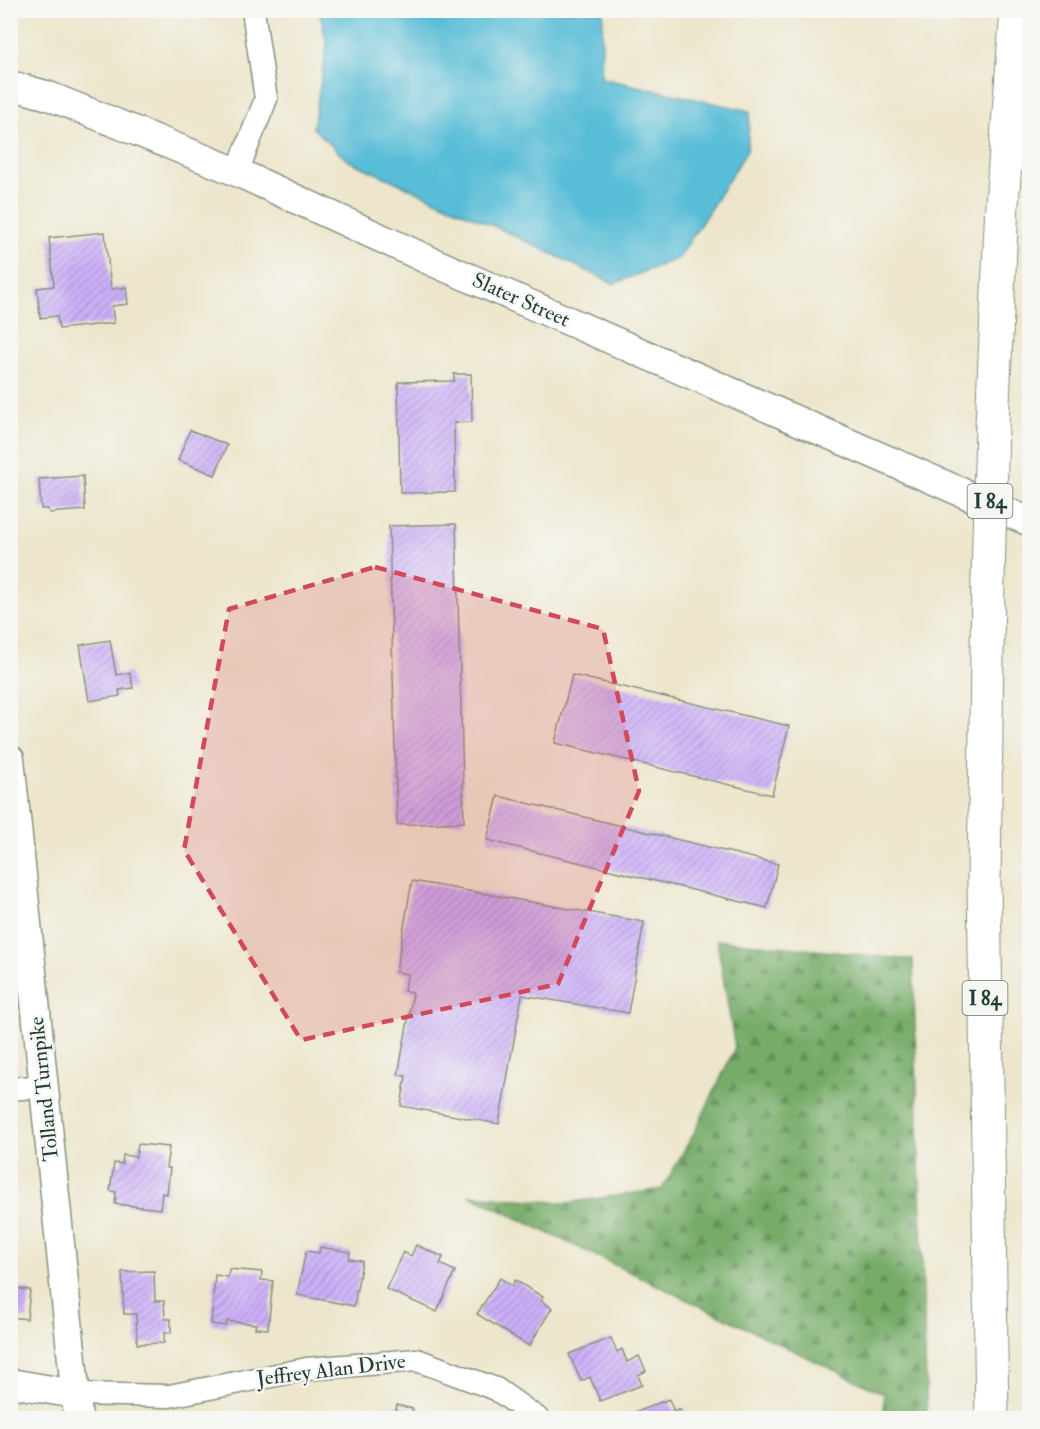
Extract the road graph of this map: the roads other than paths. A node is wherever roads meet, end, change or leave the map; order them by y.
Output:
1 (253, 10) edge
2 (1017, 10) edge
3 (10, 85) edge
4 (237, 172) junction
5 (1029, 522) edge
6 (10, 759) edge
7 (44, 1086) junction
8 (10, 1089) edge
9 (10, 1383) edge
10 (77, 1406) edge
11 (537, 1419) edge
12 (992, 1419) edge

1 - 4 street
2 - 12 highway, I 84, bridge
3 - 4 street, Slater Street
4 - 5 street, Slater Street
6 - 7 street, Tolland Turnpike
7 - 8 street
7 - 10 street, Tolland Turnpike
9 - 10 street
10 - 11 street, Jeffrey Alan Drive

